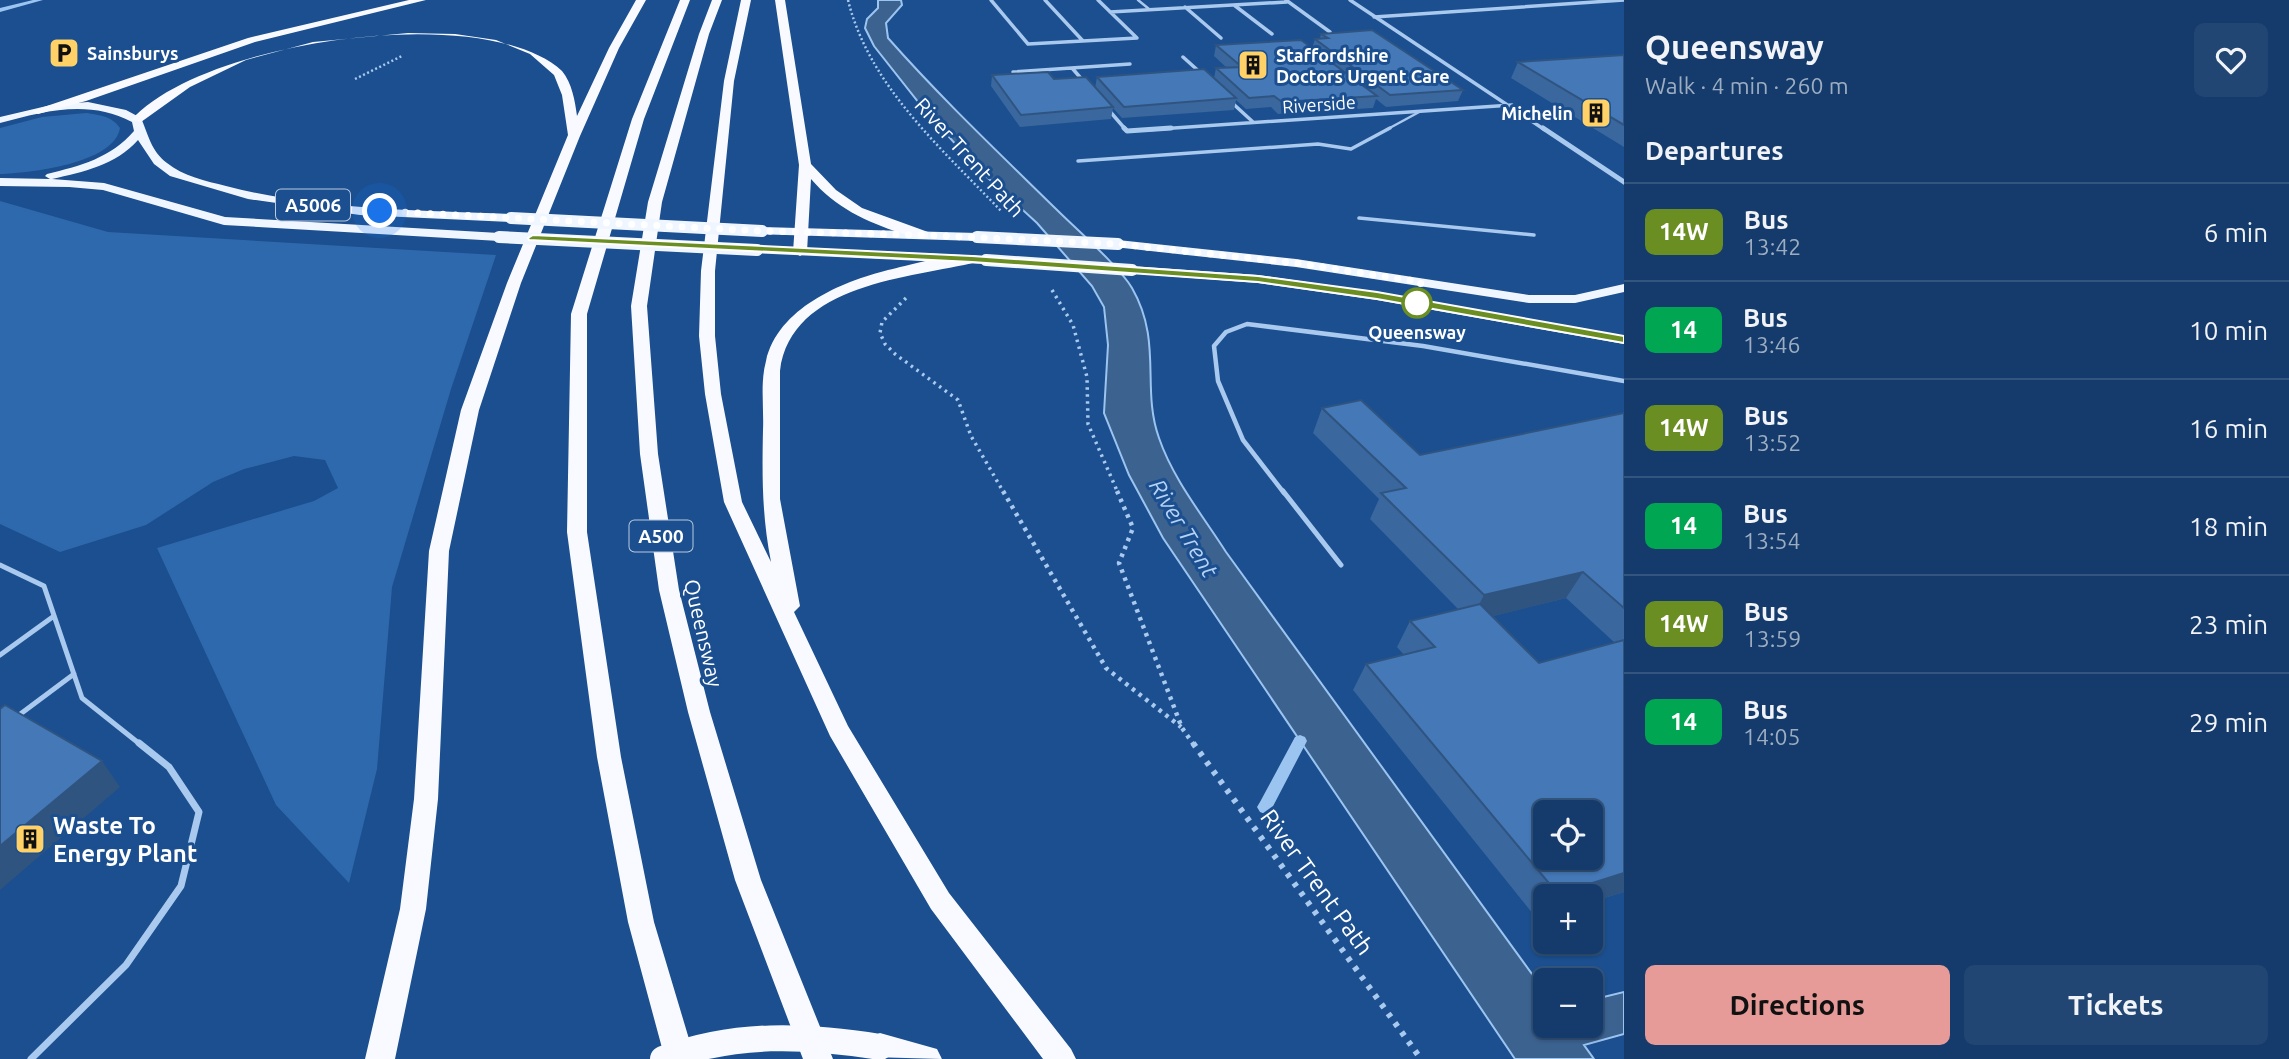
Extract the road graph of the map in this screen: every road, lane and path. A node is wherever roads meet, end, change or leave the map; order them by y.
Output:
1 (421, 0) edge
2 (641, 0) edge
3 (685, 0) edge
4 (718, 0) edge
5 (746, 0) edge
6 (779, 0) edge
7 (848, 0) edge
8 (991, 0) edge
9 (1045, 0) edge
10 (1098, 0) edge
11 (1138, 0) edge
12 (1350, 0) edge
13 (1624, 0) edge
14 (1286, 1) edge
15 (1594, 1) edge
16 (1234, 5) junction
17 (1185, 7) junction
18 (1149, 9) junction
19 (1110, 12) junction
20 (1374, 17) junction
21 (1330, 32) edge
22 (1272, 34) dead end
23 (1221, 38) dead end
24 (1083, 41) junction
25 (1183, 57) dead end
26 (1130, 64) dead end
27 (1072, 68) junction
28 (1013, 72) edge
29 (1213, 85) edge
30 (1090, 89) edge
31 (1223, 94) edge
32 (1100, 100) edge
33 (1376, 105) edge
34 (1512, 105) junction
35 (37, 111) junction
36 (1421, 111) junction
37 (1387, 113) junction
38 (0, 120) edge
39 (1253, 122) junction
40 (138, 126) junction
41 (574, 136) junction
42 (1078, 161) dead end
43 (806, 165) junction
44 (0, 181) edge
45 (20, 181) junction
46 (1624, 182) edge
47 (1005, 215) dead end
48 (1359, 218) dead end
49 (802, 231) junction
50 (923, 235) junction
51 (1534, 235) dead end
52 (800, 252) junction
53 (979, 260) junction
54 (1047, 283) dead end
55 (1624, 288) edge
56 (903, 290) dead end
57 (1624, 340) edge
58 (1624, 381) edge
59 (0, 565) edge
60 (1341, 565) dead end
61 (54, 616) junction
62 (796, 637) junction
63 (0, 655) edge
64 (74, 674) junction
65 (10, 722) edge
66 (1182, 727) junction
67 (880, 1047) joint
68 (31, 1059) edge
69 (380, 1059) edge
70 (663, 1059) edge
71 (680, 1059) edge
72 (818, 1059) edge
73 (926, 1059) edge
74 (1061, 1059) edge
75 (1421, 1059) edge

1 - 35 highway
2 - 41 highway
3 - 71 highway
4 - 72 highway, Queensway / A500
5 - 62 highway
6 - 43 highway
7 - 47 path, River Trent Path
8 - 24 street
9 - 24 street
10 - 19 street
11 - 18 lane
12 - 20 street
13 - 15 street
14 - 16 street
14 - 21 street
15 - 20 street
16 - 17 street
16 - 22 street
17 - 18 street
17 - 23 street
18 - 19 street
19 - 24 street
20 - 34 street
25 - 29 street
26 - 27 street
27 - 28 street
27 - 30 street
31 - 39 street
32 - 39 street, Riverside
33 - 37 street
34 - 36 street, Riverside
34 - 46 street
35 - 38 main road
35 - 40 main road
36 - 37 street, Riverside
36 - 42 lane
37 - 39 street, Riverside
40 - 41 highway
40 - 45 main road
40 - 49 main road, A5006, bridge
41 - 69 highway
43 - 49 highway
43 - 50 highway
44 - 45 main road
45 - 52 main road, A5006, bridge
48 - 51 lane
49 - 50 main road, A5006
49 - 52 highway
50 - 55 main road, A5006, bridge
52 - 53 main road, A5006
53 - 57 main road, A5006, bridge
53 - 62 highway
54 - 66 path, River Trent Path
56 - 66 path, River Trent Path
58 - 60 lane
59 - 61 lane
61 - 63 lane
61 - 64 lane
62 - 74 highway
64 - 65 lane
64 - 68 lane
66 - 75 path, River Trent Path
67 - 70 highway, bridge
67 - 73 highway

